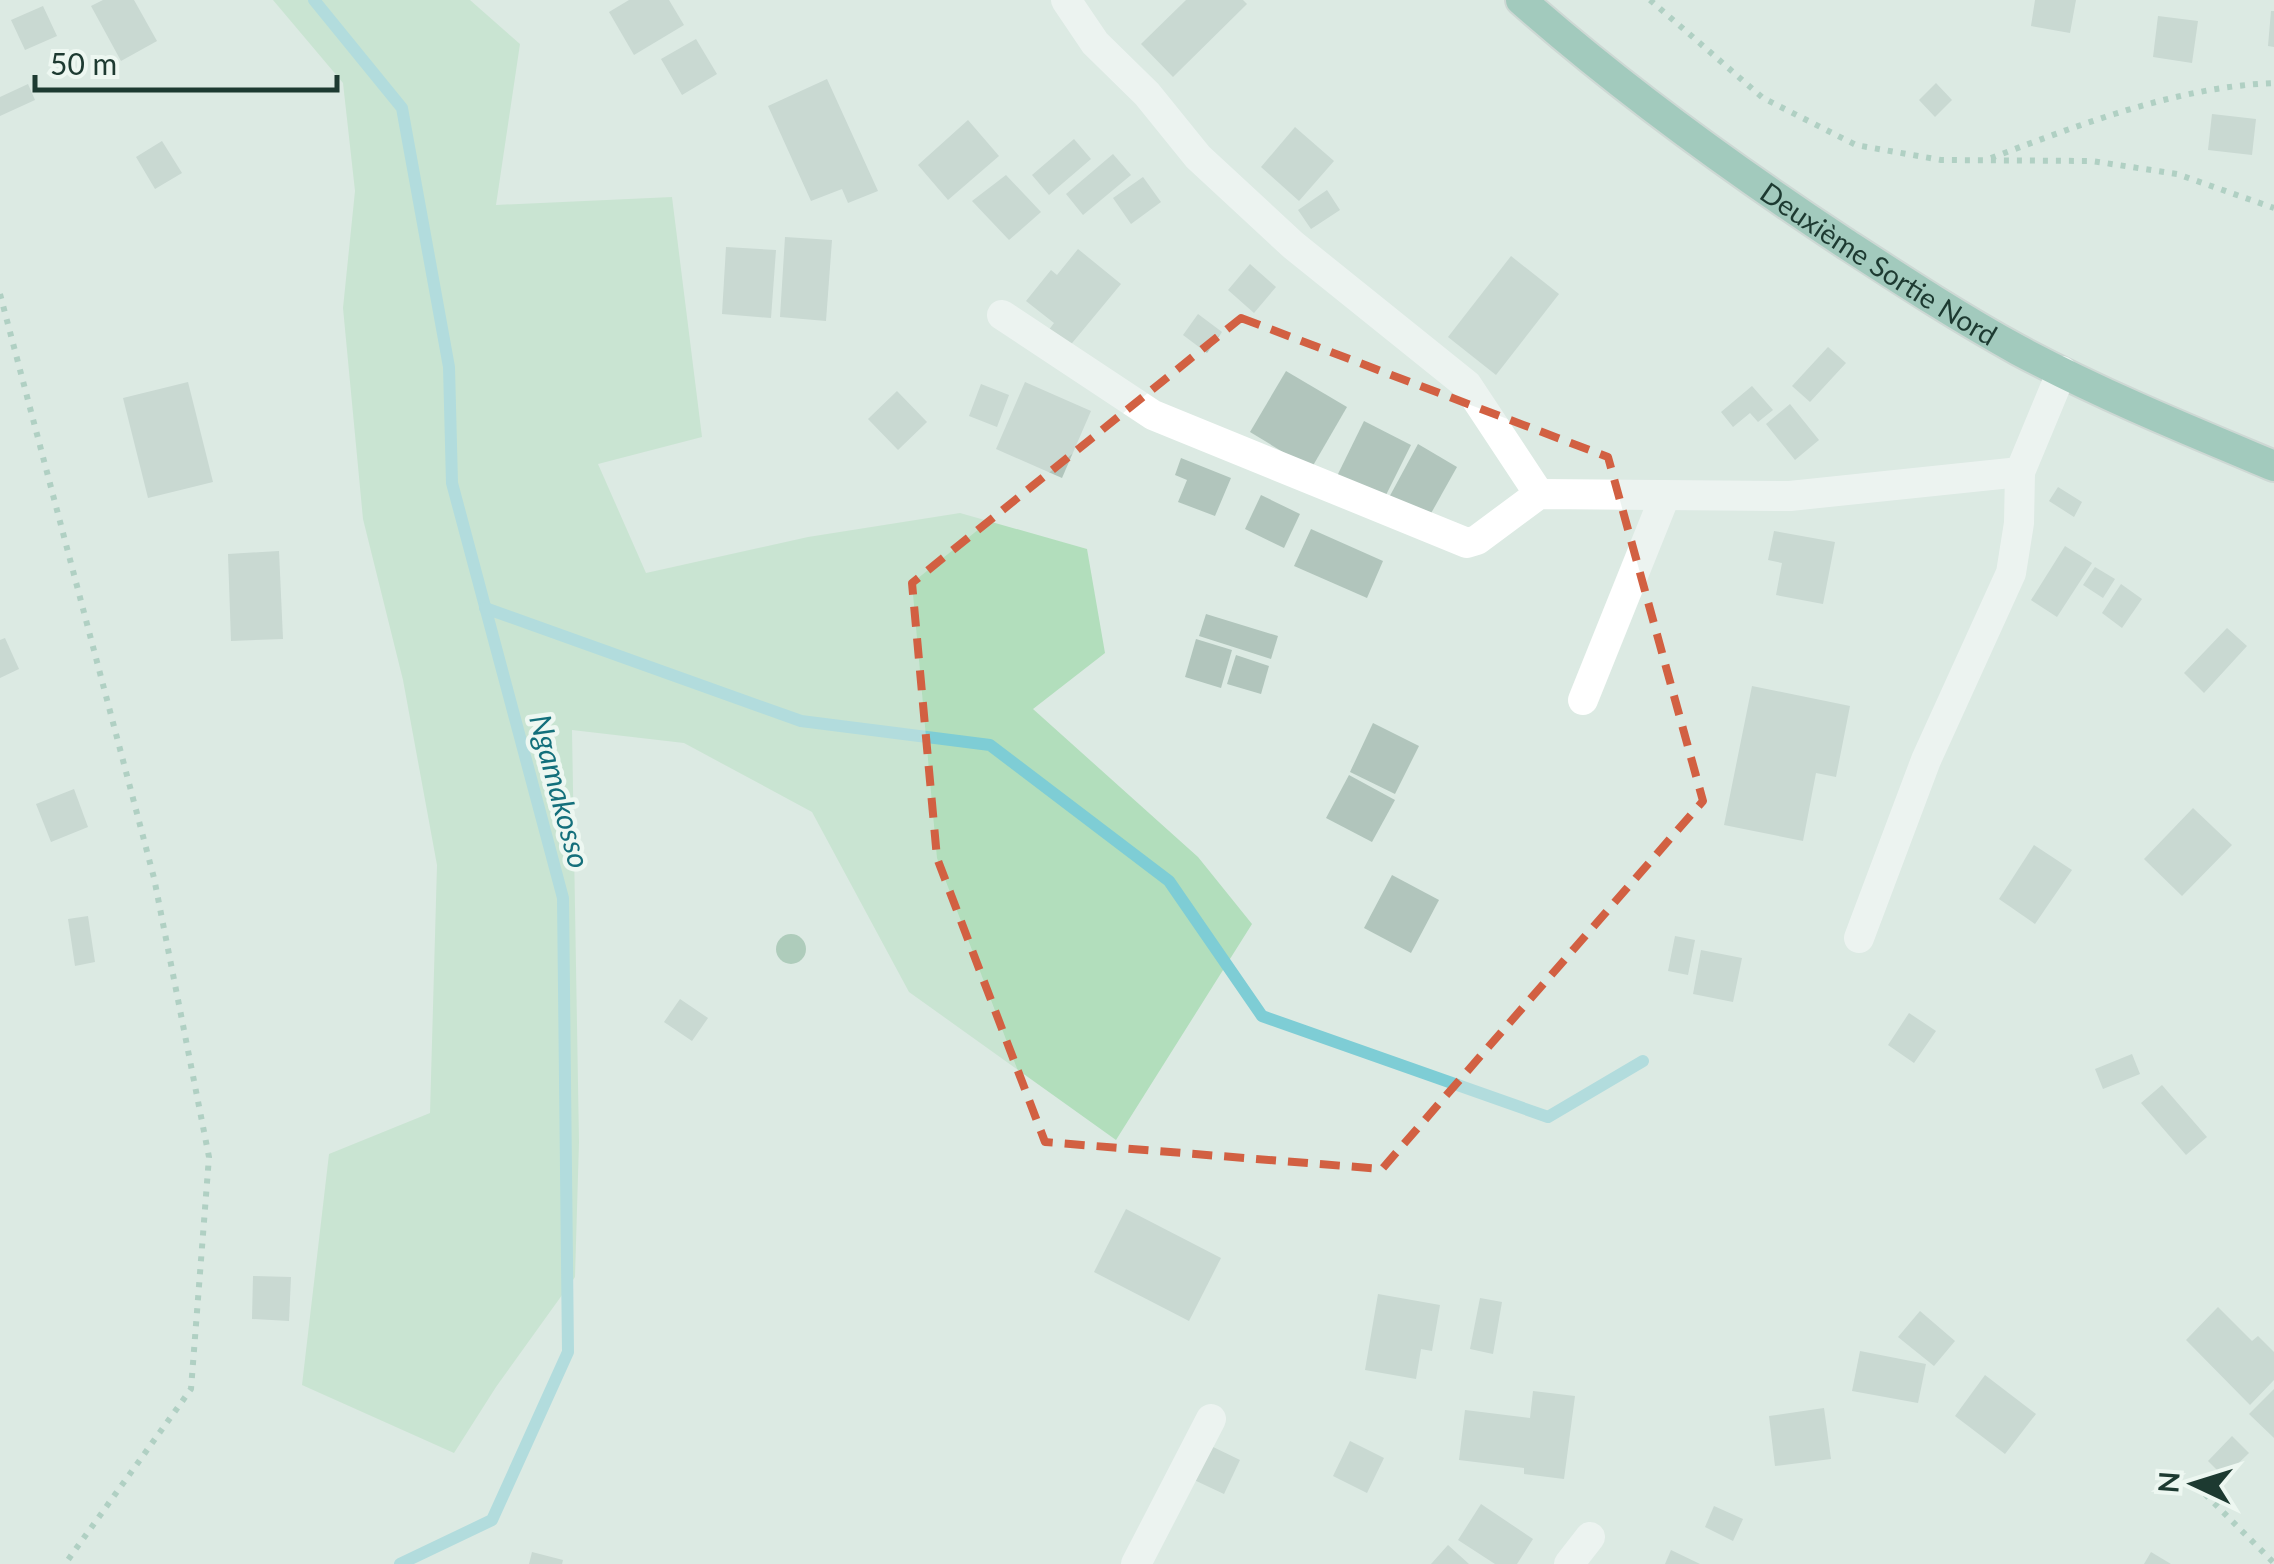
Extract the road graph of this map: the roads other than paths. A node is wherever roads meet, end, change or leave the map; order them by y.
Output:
1 (1066, 0) edge
2 (1521, 0) edge
3 (1002, 315) dead end
4 (2062, 371) junction
5 (2274, 466) edge
6 (2020, 472) junction
7 (1539, 494) junction
8 (1665, 496) junction
9 (1584, 700) dead end
10 (1859, 938) dead end
11 (1211, 1419) dead end
12 (1590, 1537) dead end
13 (1136, 1564) edge
14 (1569, 1564) edge

1 - 7 street
2 - 4 main road, Deuxième Sortie Nord
3 - 7 street
4 - 5 main road, Deuxième Sortie Nord
4 - 6 street
6 - 8 street
6 - 10 street
7 - 8 street
8 - 9 street
11 - 13 street
12 - 14 street

